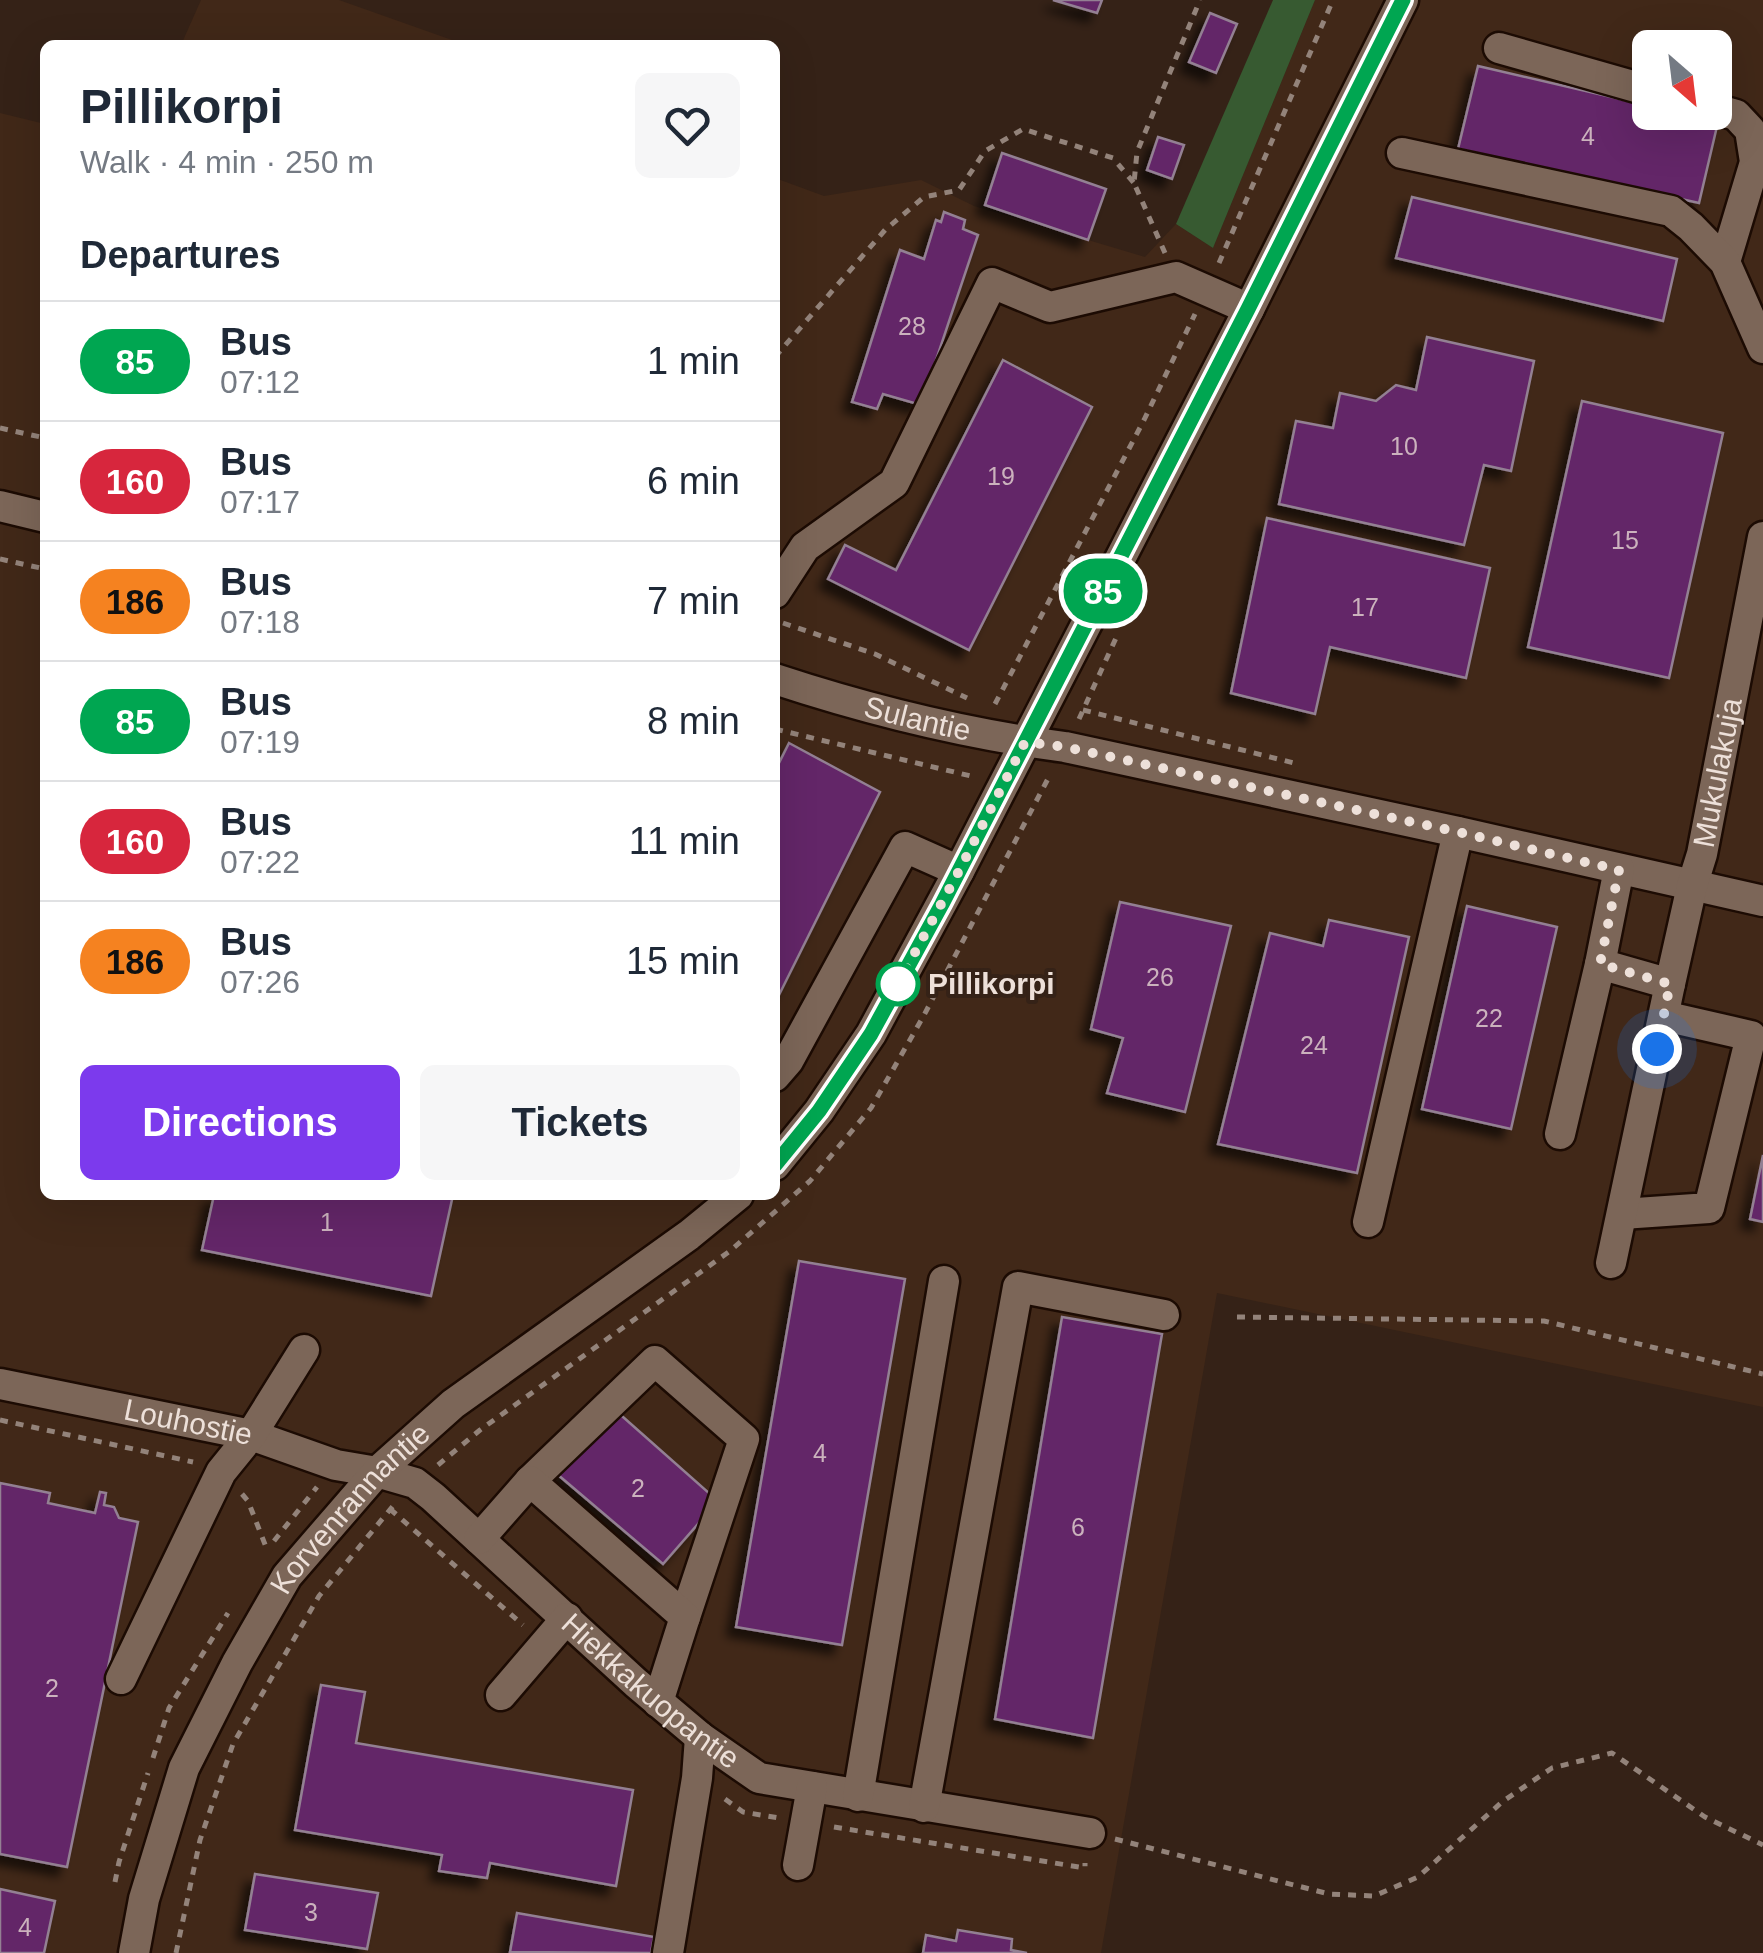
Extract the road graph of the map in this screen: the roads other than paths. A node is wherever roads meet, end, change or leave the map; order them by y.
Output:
1 (1403, 0) edge
2 (1499, 48) dead end
3 (1632, 86) edge
4 (1732, 114) edge
5 (1402, 153) dead end
6 (1725, 262) junction
7 (1248, 309) junction
8 (1763, 348) edge
9 (0, 506) edge
10 (40, 516) edge
11 (1763, 538) edge
12 (780, 585) edge
13 (780, 681) edge
14 (1025, 742) junction
15 (1458, 832) junction
16 (1619, 870) junction
17 (959, 871) junction
18 (1692, 886) junction
19 (1763, 901) edge
20 (1600, 964) junction
21 (1670, 984) junction
22 (1664, 1016) junction
23 (780, 1070) edge
24 (1560, 1134) dead end
25 (780, 1157) edge
26 (732, 1200) edge
27 (1622, 1214) junction
28 (1368, 1222) dead end
29 (1611, 1264) dead end
30 (944, 1281) dead end
31 (1164, 1315) dead end
32 (304, 1350) dead end
33 (0, 1384) edge
34 (251, 1435) junction
35 (376, 1472) junction
36 (530, 1481) junction
37 (479, 1539) junction
38 (686, 1617) junction
39 (567, 1618) junction
40 (120, 1678) dead end
41 (500, 1694) dead end
42 (658, 1702) junction
43 (700, 1737) junction
44 (812, 1787) junction
45 (858, 1796) junction
46 (924, 1807) junction
47 (1090, 1833) road end
48 (798, 1864) dead end
49 (134, 1953) edge
50 (668, 1953) edge

1 - 7 street
2 - 3 street
4 - 6 street
5 - 6 street
6 - 8 street
7 - 12 street
7 - 14 street
9 - 10 street
11 - 18 street, Mukulakuja
13 - 14 street, Sulantie
14 - 15 street, Sulantie
14 - 17 street
15 - 16 street, Sulantie
15 - 28 street
16 - 18 street, Sulantie
16 - 20 street
17 - 23 street
17 - 25 street
18 - 19 street, Sulantie
18 - 21 street, Mukulakuja
20 - 21 street
20 - 24 street
21 - 22 street, Mukulakuja
22 - 27 street, Mukulakuja
22 - 27 street
26 - 35 street, Korvenrannantie
27 - 29 street, Mukulakuja
30 - 45 street
31 - 46 street
32 - 34 street
33 - 34 street, Louhostie
34 - 35 street, Louhostie
34 - 40 street
35 - 37 street, Hiekkakuopantie
35 - 49 street, Korvenrannantie
36 - 37 street
36 - 38 street
36 - 38 street
37 - 39 street, Hiekkakuopantie
38 - 42 street
39 - 41 street
39 - 42 street, Hiekkakuopantie
42 - 43 street, Hiekkakuopantie
43 - 44 street, Hiekkakuopantie
43 - 50 street
44 - 45 street, Hiekkakuopantie
44 - 48 street
45 - 46 street, Hiekkakuopantie
46 - 47 street, Hiekkakuopantie

